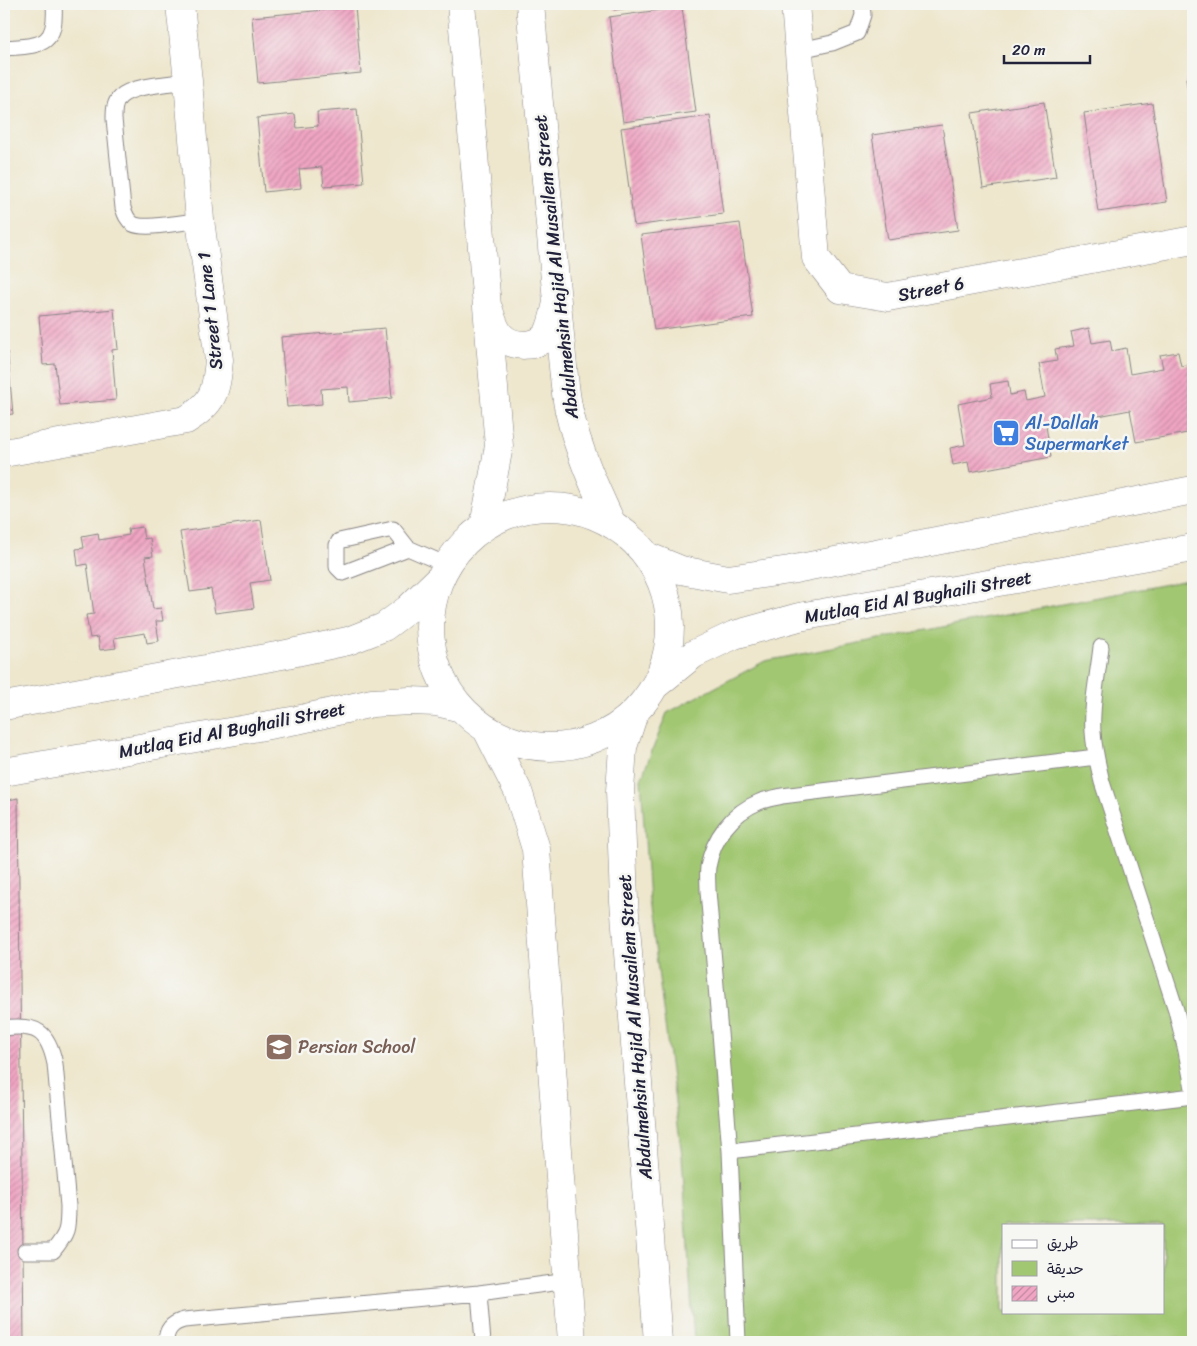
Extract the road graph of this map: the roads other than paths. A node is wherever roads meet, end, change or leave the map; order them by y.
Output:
1 (54, 4) edge
2 (180, 4) edge
3 (461, 4) edge
4 (530, 4) edge
5 (796, 4) edge
6 (862, 4) edge
7 (4, 48) edge
8 (800, 50) junction
9 (188, 82) junction
10 (200, 220) junction
11 (1193, 240) edge
12 (485, 294) junction
13 (558, 298) junction
14 (4, 453) edge
15 (1193, 490) edge
16 (611, 522) junction
17 (484, 526) junction
18 (408, 548) dead end
19 (1193, 548) edge
20 (649, 557) junction
21 (443, 572) junction
22 (1101, 647) dead end
23 (657, 684) junction
24 (4, 706) edge
25 (461, 708) junction
26 (634, 714) junction
27 (487, 730) junction
28 (1096, 757) junction
29 (4, 772) edge
30 (4, 1028) edge
31 (1193, 1088) edge
32 (1193, 1096) edge
33 (730, 1152) junction
34 (25, 1251) dead end
35 (568, 1281) junction
36 (479, 1294) junction
37 (166, 1342) edge
38 (483, 1342) edge
39 (572, 1342) edge
40 (658, 1342) edge
41 (738, 1342) edge

1 - 7 lane
2 - 9 street, Street 1 Lane 1
3 - 12 street
4 - 13 street, Abdulmehsin Hajid Al Musailem Street
5 - 8 street, Street 6
6 - 8 lane
8 - 11 street, Street 6
9 - 10 street, Street 1 Lane 1
9 - 10 lane
10 - 14 street, Street 1 Lane 1
12 - 13 street
12 - 17 street
13 - 16 street, Abdulmehsin Hajid Al Musailem Street
15 - 20 street
16 - 17 street
16 - 20 street
17 - 21 street
18 - 21 lane
19 - 23 street, Mutlaq Eid Al Bughaili Street
20 - 23 street
21 - 24 street
21 - 25 street
22 - 28 lane
23 - 26 street
25 - 27 street
25 - 29 street, Mutlaq Eid Al Bughaili Street
26 - 27 street
26 - 40 street, Abdulmehsin Hajid Al Musailem Street
27 - 35 street
28 - 31 lane
28 - 33 lane
30 - 34 lane
32 - 33 lane
33 - 41 lane
35 - 36 lane
35 - 39 street
36 - 37 lane
36 - 38 lane

